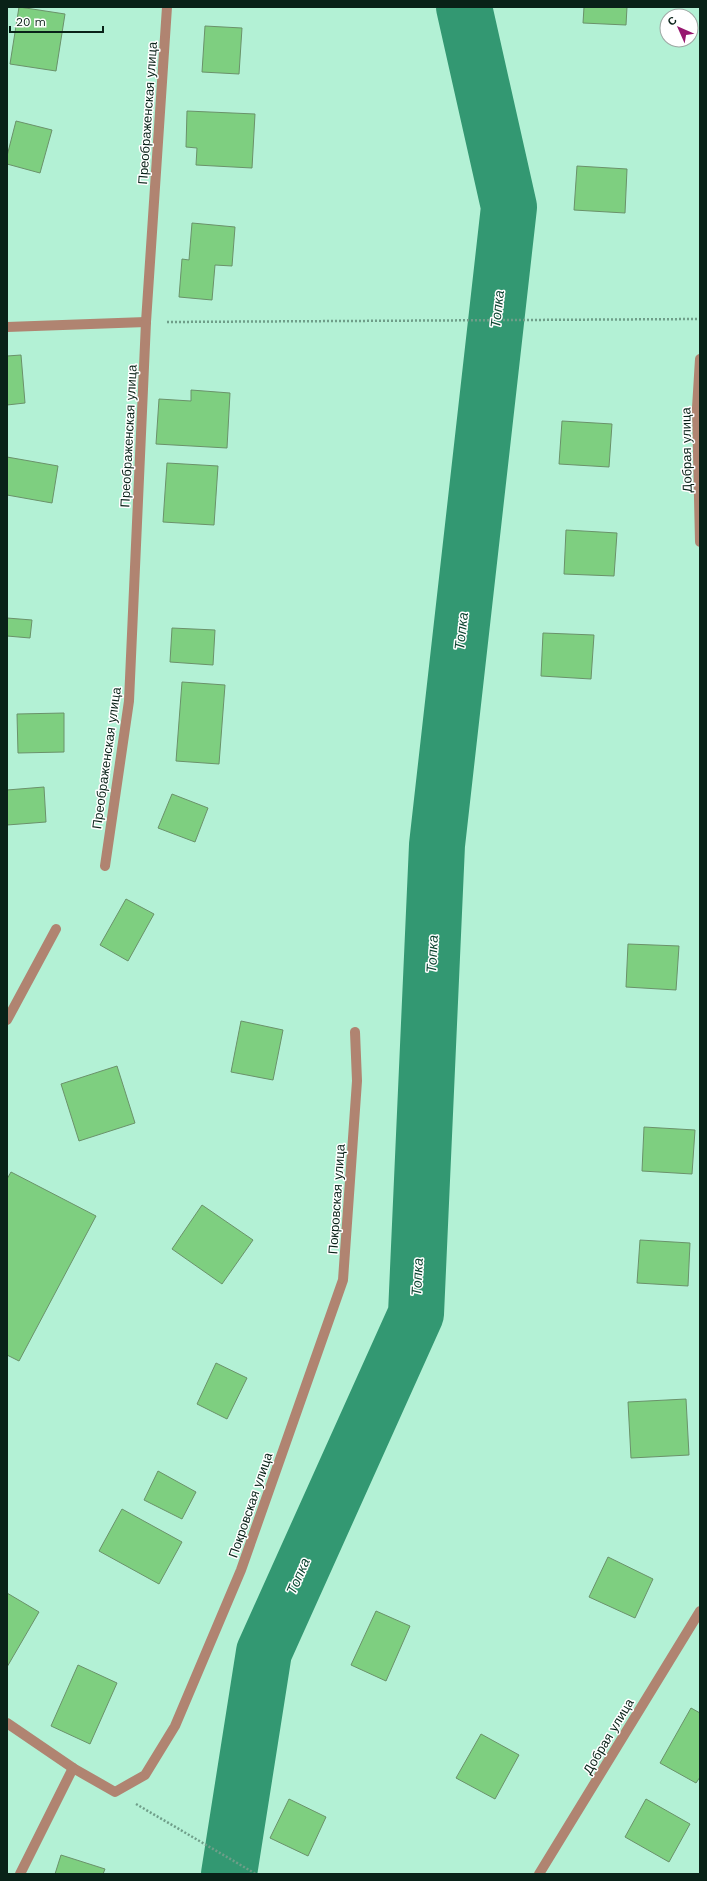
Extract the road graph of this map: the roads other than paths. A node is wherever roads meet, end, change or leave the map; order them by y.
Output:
1 (167, 7) edge
2 (146, 322) junction
3 (7, 327) edge
4 (700, 359) edge
5 (700, 542) edge
6 (105, 866) dead end
7 (56, 930) dead end
8 (7, 1020) edge
9 (355, 1032) dead end
10 (700, 1611) edge
11 (7, 1723) edge
12 (73, 1768) junction
13 (20, 1874) edge
14 (539, 1874) edge

1 - 2 street, Преображенская улица
2 - 3 street
2 - 6 street, Преображенская улица
4 - 5 street, Добрая улица
7 - 8 street
9 - 12 street, Покровская улица
10 - 14 street, Добрая улица
11 - 12 street
12 - 13 street

